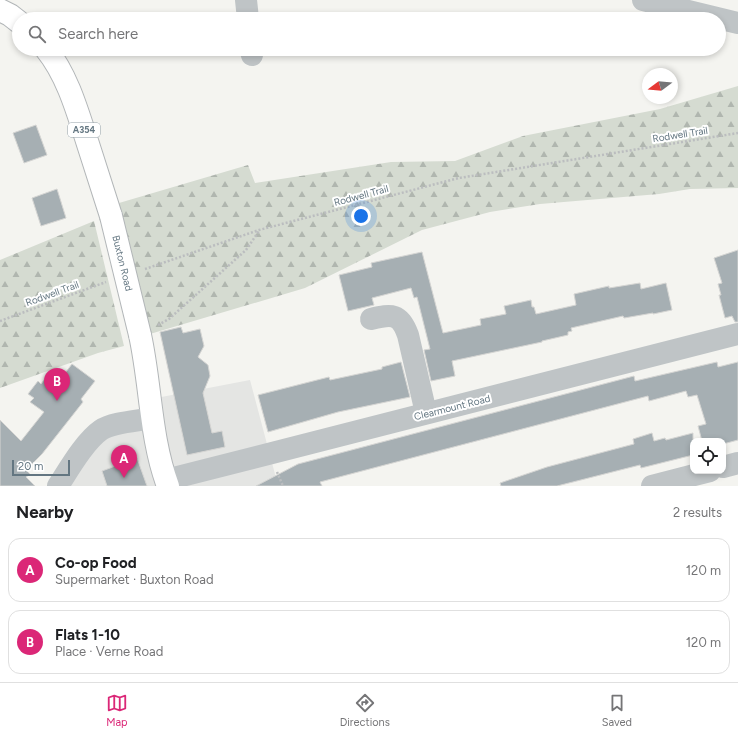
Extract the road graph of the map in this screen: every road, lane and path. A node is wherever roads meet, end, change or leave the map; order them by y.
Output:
1 (246, 0) edge
2 (643, 0) edge
3 (0, 10) edge
4 (247, 12) edge
5 (693, 12) edge
6 (12, 17) edge
7 (726, 20) edge
8 (738, 23) edge
9 (51, 56) edge
10 (738, 133) edge
11 (259, 230) junction
12 (141, 270) dead end
13 (111, 280) dead end
14 (371, 320) dead end
15 (0, 321) edge
16 (738, 334) edge
17 (141, 337) junction
18 (426, 413) junction
19 (152, 418) junction
20 (738, 463) edge
21 (726, 466) edge
22 (698, 474) edge
23 (167, 483) edge
24 (58, 486) edge
25 (652, 486) edge

1 - 4 street
2 - 5 street
3 - 6 highway
7 - 8 street
9 - 17 highway, Buxton Road / A354, bridge
10 - 11 path, Rodwell Trail
11 - 12 path, Rodwell Trail
11 - 17 path
13 - 15 path, Rodwell Trail
14 - 18 street
16 - 18 street, Clearmount Road
17 - 19 highway, Buxton Road / A354
18 - 23 street, Clearmount Road
19 - 23 highway, Buxton Road / A354
19 - 24 street
20 - 21 street
22 - 25 street

